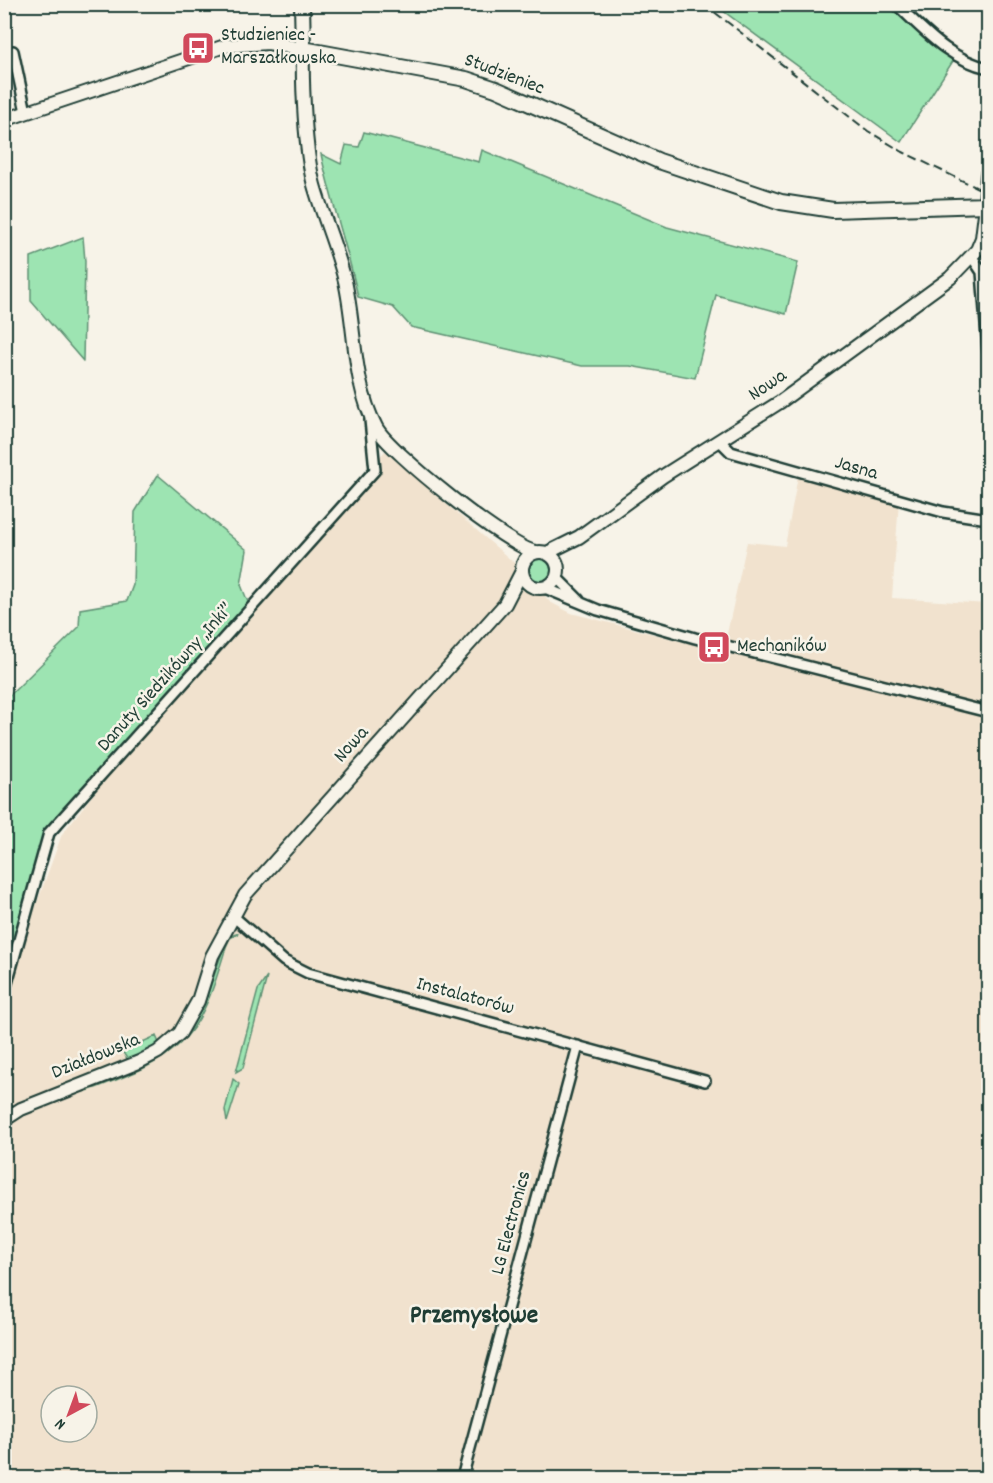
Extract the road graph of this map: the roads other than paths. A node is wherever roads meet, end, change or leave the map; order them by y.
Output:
1 (302, 4) edge
2 (896, 4) edge
3 (303, 49) junction
4 (13, 51) dead end
5 (988, 68) edge
6 (26, 112) junction
7 (4, 120) edge
8 (988, 174) edge
9 (986, 205) junction
10 (972, 257) junction
11 (988, 351) edge
12 (369, 413) junction
13 (720, 441) junction
14 (988, 519) edge
15 (503, 535) junction
16 (579, 537) junction
17 (541, 552) junction
18 (557, 564) junction
19 (522, 569) junction
20 (557, 578) junction
21 (539, 588) junction
22 (579, 600) junction
23 (505, 604) junction
24 (988, 712) edge
25 (232, 916) junction
26 (4, 983) edge
27 (578, 1046) junction
28 (705, 1081) dead end
29 (4, 1120) edge
30 (462, 1479) edge

1 - 3 main road
2 - 5 street
3 - 6 street, Studzieniec
3 - 9 main road, Studzieniec
3 - 12 street
4 - 6 street
6 - 7 street, Studzieniec
8 - 9 main road
9 - 10 street
10 - 11 street
10 - 13 street, Nowa
12 - 15 street
12 - 26 street, Danuty Siedzikówny „Inki”
13 - 14 street, Jasna
13 - 16 street, Nowa
15 - 17 street
15 - 19 street
16 - 17 street, Nowa
16 - 18 street, Nowa
17 - 18 street
17 - 19 street
18 - 20 street
19 - 21 street
19 - 23 street, Nowa
20 - 21 street
20 - 22 street
21 - 22 street
21 - 23 street, Nowa
22 - 24 street
23 - 25 street, Nowa
25 - 27 street, Instalatorów
25 - 29 street, Działdowska
27 - 28 street, Instalatorów
27 - 30 street, LG Electronics

